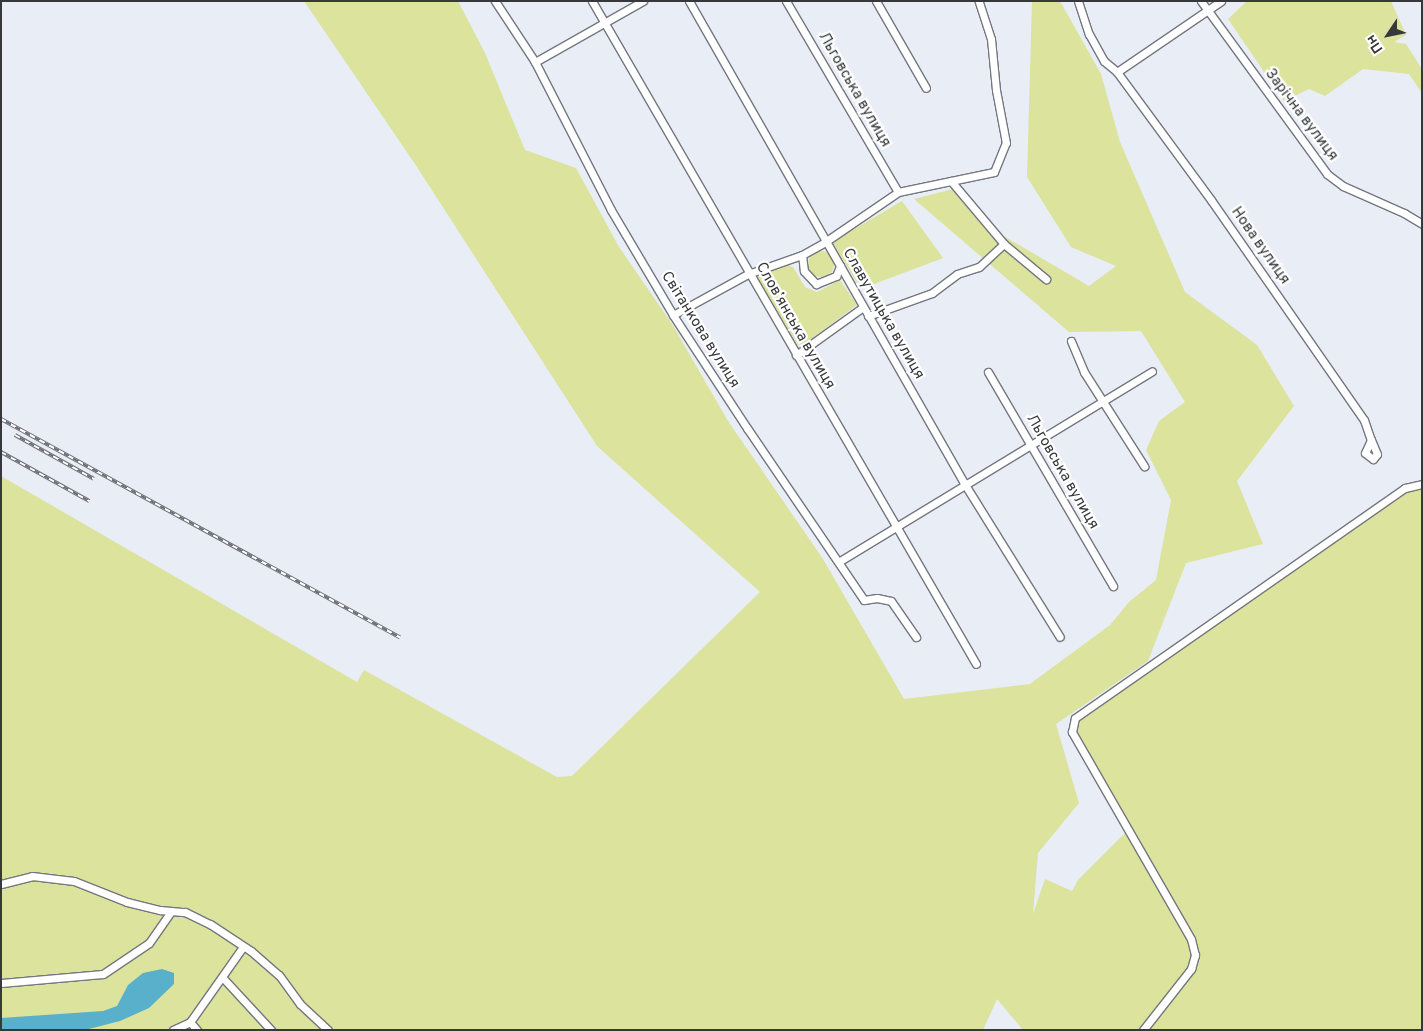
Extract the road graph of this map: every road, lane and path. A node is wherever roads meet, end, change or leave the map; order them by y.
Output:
1 (495, 1) edge
2 (592, 1) edge
3 (643, 1) edge
4 (688, 1) edge
5 (786, 1) edge
6 (876, 1) edge
7 (979, 1) edge
8 (1078, 1) edge
9 (1202, 1) edge
10 (1221, 1) edge
11 (1207, 11) junction
12 (604, 23) junction
13 (535, 62) junction
14 (1117, 72) junction
15 (926, 88) dead end
16 (951, 181) junction
17 (898, 192) junction
18 (1422, 224) edge
19 (825, 242) junction
20 (1004, 244) junction
21 (802, 255) junction
22 (840, 266) junction
23 (748, 274) junction
24 (1046, 279) dead end
25 (863, 307) junction
26 (673, 315) junction
27 (868, 316) junction
28 (1072, 341) dead end
29 (796, 355) junction
30 (1152, 371) dead end
31 (988, 372) dead end
32 (1102, 402) junction
33 (1371, 440) dead end
34 (1030, 445) junction
35 (1144, 466) dead end
36 (964, 483) junction
37 (1422, 484) edge
38 (896, 526) junction
39 (840, 561) junction
40 (1114, 586) dead end
41 (916, 637) dead end
42 (1060, 637) dead end
43 (976, 664) dead end
44 (1, 884) edge
45 (170, 910) junction
46 (243, 947) junction
47 (223, 978) junction
48 (1, 983) edge
49 (190, 1022) junction
50 (173, 1030) edge
51 (197, 1030) edge
52 (271, 1030) edge
53 (328, 1030) edge
54 (1143, 1030) edge

1 - 13 street, Світанкова вулиця
2 - 12 street, Словʼянська вулиця
3 - 12 street
4 - 19 street, Славутицька вулиця
5 - 17 street, Льговська вулиця
6 - 15 street
7 - 16 street
8 - 14 street, Нова вулиця
9 - 11 street, Зарічна вулиця
10 - 11 street
11 - 14 street
11 - 18 street, Зарічна вулиця
12 - 13 street
12 - 23 street, Словʼянська вулиця
13 - 26 street, Світанкова вулиця
14 - 33 street, Нова вулиця
16 - 17 street
16 - 20 street
17 - 19 street
19 - 21 street
19 - 22 street, Славутицька вулиця
20 - 24 street
20 - 27 street
21 - 22 street
21 - 23 street
22 - 25 street, Славутицька вулиця
23 - 26 street
23 - 29 street, Словʼянська вулиця
25 - 27 street, Славутицька вулиця
25 - 29 street
26 - 39 street, Світанкова вулиця
27 - 36 street, Славутицька вулиця
28 - 32 street
29 - 38 street, Словʼянська вулиця
30 - 32 street
31 - 34 street, Льговська вулиця
32 - 34 street
32 - 35 street
34 - 36 street
34 - 40 street, Льговська вулиця
36 - 38 street
36 - 42 street, Славутицька вулиця
37 - 54 street
38 - 39 street
38 - 43 street, Словʼянська вулиця
39 - 41 street, Світанкова вулиця
44 - 45 street
45 - 46 street
45 - 48 street
46 - 47 street
46 - 53 street
47 - 49 street
47 - 52 street
49 - 50 street
49 - 51 street

